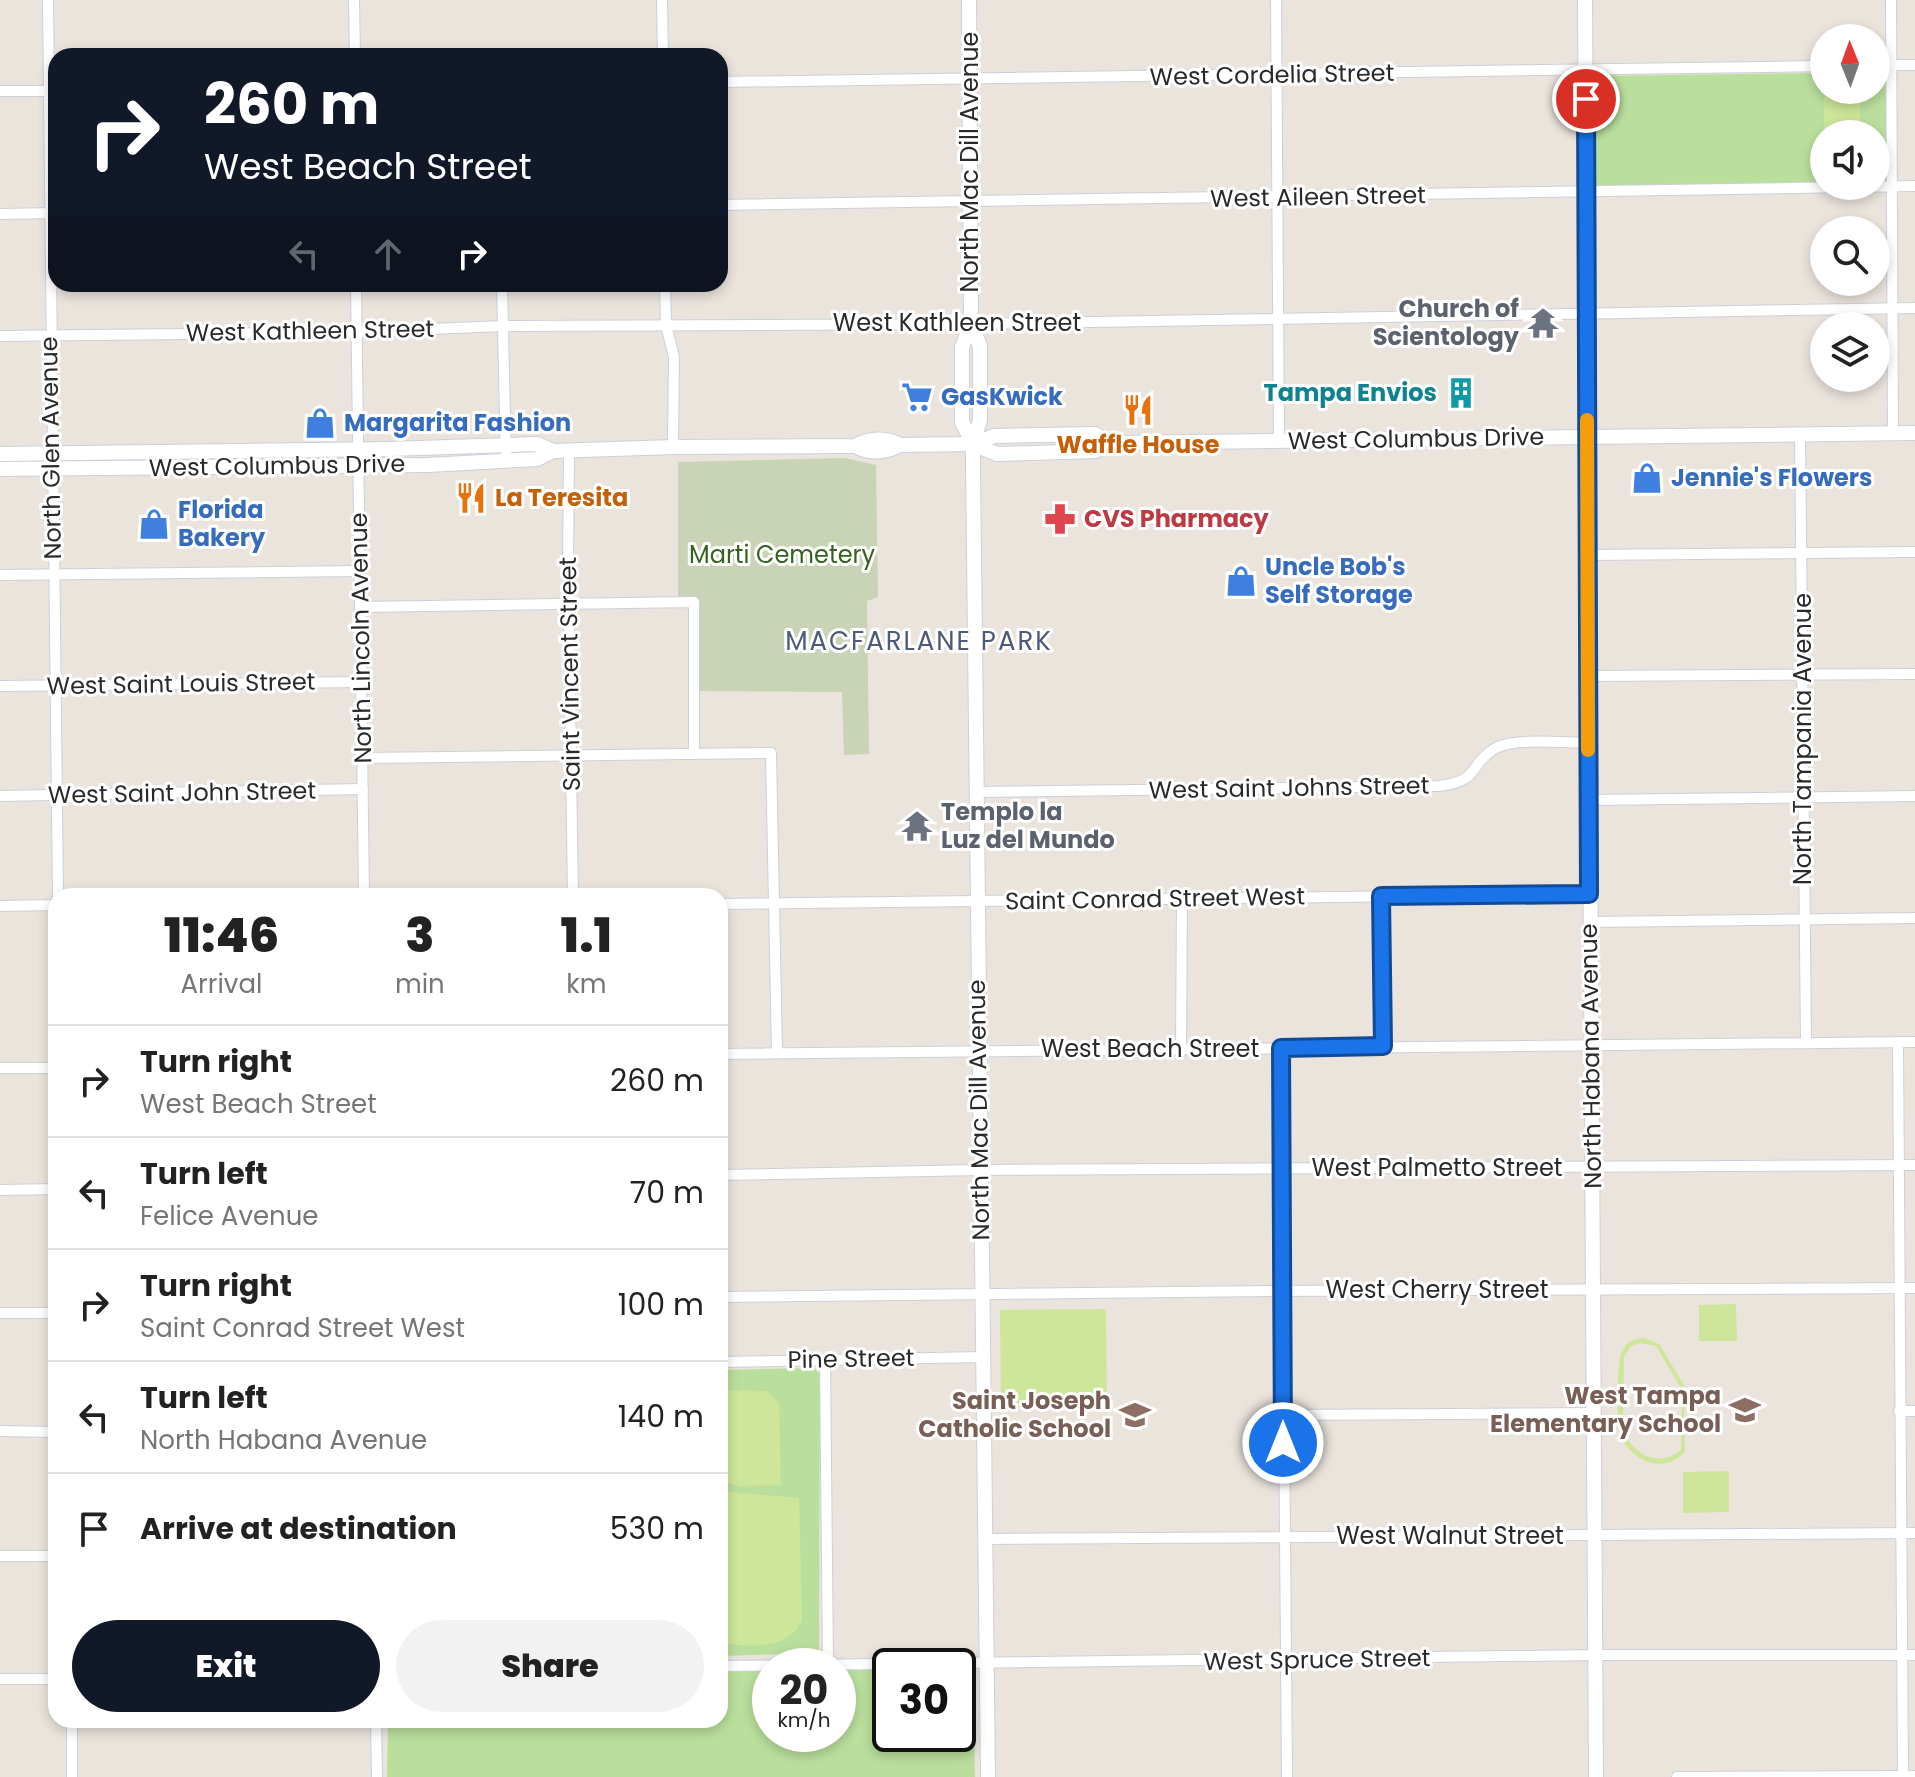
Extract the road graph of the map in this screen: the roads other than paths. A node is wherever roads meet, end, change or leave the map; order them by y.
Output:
1 (48, 0) edge
2 (354, 0) edge
3 (662, 0) edge
4 (969, 0) edge
5 (1276, 0) edge
6 (1585, 0) edge
7 (1891, 0) edge
8 (50, 48) edge
9 (355, 48) edge
10 (663, 48) edge
11 (1891, 65) junction
12 (1915, 65) edge
13 (1810, 66) edge
14 (1586, 70) junction
15 (1277, 75) junction
16 (969, 79) junction
17 (728, 82) edge
18 (0, 91) edge
19 (48, 91) edge
20 (1893, 186) junction
21 (1915, 186) edge
22 (1587, 193) junction
23 (1278, 198) junction
24 (970, 202) junction
25 (728, 205) edge
26 (48, 213) edge
27 (0, 214) edge
28 (51, 292) edge
29 (356, 292) edge
30 (502, 292) edge
31 (665, 292) edge
32 (1915, 308) edge
33 (1894, 309) junction
34 (1587, 313) junction
35 (1279, 320) junction
36 (971, 324) junction
37 (666, 325) junction
38 (504, 326) junction
39 (357, 332) junction
40 (50, 335) junction
41 (0, 336) edge
42 (1893, 433) junction
43 (1915, 433) edge
44 (1800, 434) junction
45 (1587, 435) junction
46 (1279, 442) junction
47 (973, 444) junction
48 (506, 445) junction
49 (673, 447) junction
50 (357, 450) junction
51 (553, 451) junction
52 (569, 451) junction
53 (0, 454) edge
54 (51, 454) junction
55 (506, 461) junction
56 (357, 466) junction
57 (0, 469) edge
58 (51, 470) junction
59 (1915, 552) edge
60 (1802, 553) junction
61 (1587, 555) junction
62 (359, 571) junction
63 (53, 574) junction
64 (0, 575) edge
65 (569, 604) junction
66 (360, 607) junction
67 (1802, 674) junction
68 (1915, 674) edge
69 (1588, 676) junction
70 (362, 682) junction
71 (55, 685) junction
72 (0, 686) edge
73 (1588, 743) junction
74 (694, 754) junction
75 (571, 756) junction
76 (363, 758) junction
77 (363, 789) junction
78 (975, 792) junction
79 (57, 795) junction
80 (0, 796) edge
81 (1915, 796) edge
82 (1802, 798) junction
83 (1588, 800) junction
84 (58, 888) edge
85 (364, 888) edge
86 (573, 888) edge
87 (1589, 894) junction
88 (1381, 896) junction
89 (1182, 899) junction
90 (977, 901) junction
91 (775, 903) junction
92 (728, 904) edge
93 (48, 905) edge
94 (0, 906) edge
95 (1915, 918) edge
96 (1804, 919) junction
97 (1590, 922) junction
98 (1898, 1042) junction
99 (1915, 1042) edge
100 (1806, 1043) junction
101 (1590, 1045) junction
102 (1383, 1046) junction
103 (1281, 1048) junction
104 (1181, 1049) junction
105 (978, 1050) junction
106 (777, 1053) junction
107 (728, 1054) edge
108 (0, 1068) edge
109 (48, 1068) edge
110 (1898, 1165) junction
111 (1915, 1165) edge
112 (1592, 1167) junction
113 (1283, 1169) junction
114 (980, 1170) junction
115 (728, 1175) edge
116 (48, 1189) edge
117 (0, 1190) edge
118 (1898, 1288) junction
119 (1915, 1288) edge
120 (1593, 1289) junction
121 (1283, 1291) junction
122 (982, 1294) junction
123 (728, 1297) edge
124 (0, 1313) edge
125 (48, 1313) edge
126 (982, 1357) junction
127 (825, 1359) junction
128 (728, 1362) edge
129 (1899, 1411) junction
130 (1915, 1411) edge
131 (1593, 1413) junction
132 (1283, 1415) junction
133 (0, 1431) edge
134 (48, 1432) edge
135 (1900, 1533) junction
136 (1915, 1533) edge
137 (1594, 1535) junction
138 (1285, 1537) junction
139 (985, 1539) junction
140 (0, 1556) edge
141 (48, 1556) edge
142 (828, 1648) edge
143 (1595, 1655) junction
144 (1902, 1655) junction
145 (1915, 1655) edge
146 (1286, 1661) junction
147 (987, 1663) junction
148 (856, 1664) edge
149 (752, 1665) edge
150 (728, 1666) edge
151 (0, 1679) edge
152 (48, 1679) edge
153 (72, 1728) edge
154 (376, 1728) edge
155 (1903, 1776) edge
156 (1915, 1776) edge
157 (72, 1777) edge
158 (377, 1777) edge
159 (988, 1777) edge
160 (1287, 1777) edge
161 (1596, 1777) edge
162 (1677, 1777) edge

1 - 8 street, North Glen Avenue
2 - 9 street
3 - 10 street
4 - 16 street, North Mac Dill Avenue
5 - 15 street
6 - 14 street, North Habana Avenue
7 - 11 street
11 - 12 street
11 - 20 street
13 - 14 street, West Cordelia Street
14 - 15 street, West Cordelia Street
14 - 22 street, North Habana Avenue
15 - 16 street, West Cordelia Street
15 - 23 street
16 - 17 street, West Cordelia Street
16 - 24 street, North Mac Dill Avenue
18 - 19 street
20 - 21 street, West Aileen Street
20 - 22 street, West Aileen Street
20 - 33 street
22 - 23 street, West Aileen Street
22 - 34 street, North Habana Avenue
23 - 24 street, West Aileen Street
23 - 35 street
24 - 25 street, West Aileen Street
24 - 36 street, North Mac Dill Avenue
26 - 27 street
28 - 40 street, North Glen Avenue
29 - 39 street, North Lincoln Avenue
30 - 38 street
31 - 37 street
32 - 33 street, West Kathleen Street
33 - 34 street, West Kathleen Street
33 - 42 street
34 - 35 street, West Kathleen Street
34 - 45 street, North Habana Avenue
35 - 36 street, West Kathleen Street
35 - 46 street
36 - 37 street, West Kathleen Street
36 - 47 street, North Mac Dill Avenue
37 - 38 street, West Kathleen Street
37 - 49 street
38 - 39 street, West Kathleen Street
38 - 48 street
39 - 40 street, West Kathleen Street
39 - 50 street, North Lincoln Avenue
40 - 41 street, West Kathleen Street
40 - 54 street, North Glen Avenue
42 - 43 street, West Columbus Drive
42 - 44 street, West Columbus Drive
44 - 45 street, West Columbus Drive
44 - 60 street, North Tampania Avenue
45 - 46 street, West Columbus Drive
45 - 61 street, North Habana Avenue
46 - 47 street, West Columbus Drive
47 - 49 street, West Columbus Drive
47 - 78 street, North Mac Dill Avenue
48 - 50 street, West Columbus Drive
48 - 51 street, West Columbus Drive
48 - 55 street
49 - 52 street, West Columbus Drive
50 - 54 street, West Columbus Drive
50 - 56 street, North Lincoln Avenue
51 - 52 street, West Columbus Drive
51 - 55 street, West Columbus Drive
52 - 65 street, Saint Vincent Street
53 - 54 street, West Columbus Drive
54 - 58 street, North Glen Avenue
55 - 56 street, West Columbus Drive
56 - 58 street, West Columbus Drive
56 - 62 street, North Lincoln Avenue
57 - 58 street, West Columbus Drive
58 - 63 street, North Glen Avenue
59 - 60 street
60 - 61 street
60 - 67 street, North Tampania Avenue
61 - 69 street, North Habana Avenue
62 - 63 street
62 - 66 street, North Lincoln Avenue
63 - 64 street
63 - 71 street, North Glen Avenue
65 - 66 street
65 - 74 street
65 - 75 street, Saint Vincent Street
66 - 70 street, North Lincoln Avenue
67 - 68 street
67 - 69 street
67 - 82 street, North Tampania Avenue
69 - 73 street, North Habana Avenue
70 - 71 street, West Saint Louis Street
70 - 76 street, North Lincoln Avenue
71 - 72 street, West Saint Louis Street
71 - 79 street, North Glen Avenue
73 - 78 street, West Saint Johns Street
73 - 83 street, North Habana Avenue
74 - 75 street
74 - 91 street
75 - 76 street
75 - 86 street, Saint Vincent Street
76 - 77 street, North Lincoln Avenue
77 - 79 street, West Saint John Street
77 - 85 street, North Lincoln Avenue
78 - 90 street, North Mac Dill Avenue
79 - 80 street, West Saint John Street
79 - 84 street, North Glen Avenue
81 - 82 street
82 - 83 street
82 - 96 street, North Tampania Avenue
83 - 87 street, North Habana Avenue
87 - 88 street, Saint Conrad Street West
87 - 97 street, North Habana Avenue
88 - 89 street, Saint Conrad Street West
88 - 102 street
89 - 90 street, Saint Conrad Street West
89 - 104 street
90 - 91 street, Saint Conrad Street West
90 - 105 street, North Mac Dill Avenue
91 - 92 street, Saint Conrad Street West
91 - 106 street
93 - 94 street
95 - 96 street
96 - 97 street
96 - 100 street, North Tampania Avenue
97 - 101 street, North Habana Avenue
98 - 99 street, West Beach Street
98 - 100 street, West Beach Street
98 - 110 street
100 - 101 street, West Beach Street
101 - 102 street, West Beach Street
101 - 112 street, North Habana Avenue
102 - 103 street, West Beach Street
103 - 104 street, West Beach Street
103 - 113 street
104 - 105 street, West Beach Street
105 - 106 street, West Beach Street
105 - 114 street, North Mac Dill Avenue
106 - 107 street, West Beach Street
108 - 109 street
110 - 111 street, West Palmetto Street
110 - 112 street, West Palmetto Street
110 - 118 street
112 - 113 street, West Palmetto Street
112 - 120 street, North Habana Avenue
113 - 114 street, West Palmetto Street
113 - 121 street
114 - 115 street, West Palmetto Street
114 - 122 street, North Mac Dill Avenue
116 - 117 street
118 - 119 street, West Cherry Street
118 - 120 street, West Cherry Street
118 - 129 street
120 - 121 street, West Cherry Street
120 - 131 street, North Habana Avenue
121 - 122 street, West Cherry Street
121 - 132 street
122 - 123 street, West Cherry Street
122 - 126 street, North Mac Dill Avenue
124 - 125 street
126 - 127 street, Pine Street
126 - 139 street, North Mac Dill Avenue
127 - 128 street, Pine Street
127 - 142 street
129 - 130 street
129 - 135 street
131 - 132 street
131 - 137 street, North Habana Avenue
132 - 138 street
133 - 134 street
135 - 136 street, West Walnut Street
135 - 137 street, West Walnut Street
135 - 144 street
137 - 138 street, West Walnut Street
137 - 143 street, North Habana Avenue
138 - 139 street, West Walnut Street
138 - 146 street
139 - 147 street, North Mac Dill Avenue
140 - 141 street
143 - 144 street, West Spruce Street
143 - 146 street, West Spruce Street
143 - 161 street, North Habana Avenue
144 - 145 street, West Spruce Street
144 - 155 street
146 - 147 street, West Spruce Street
146 - 160 street
147 - 148 street, West Spruce Street
147 - 159 street, North Mac Dill Avenue
149 - 150 street, West Spruce Street
151 - 152 street
153 - 157 street
154 - 158 street
155 - 156 street
155 - 162 street

